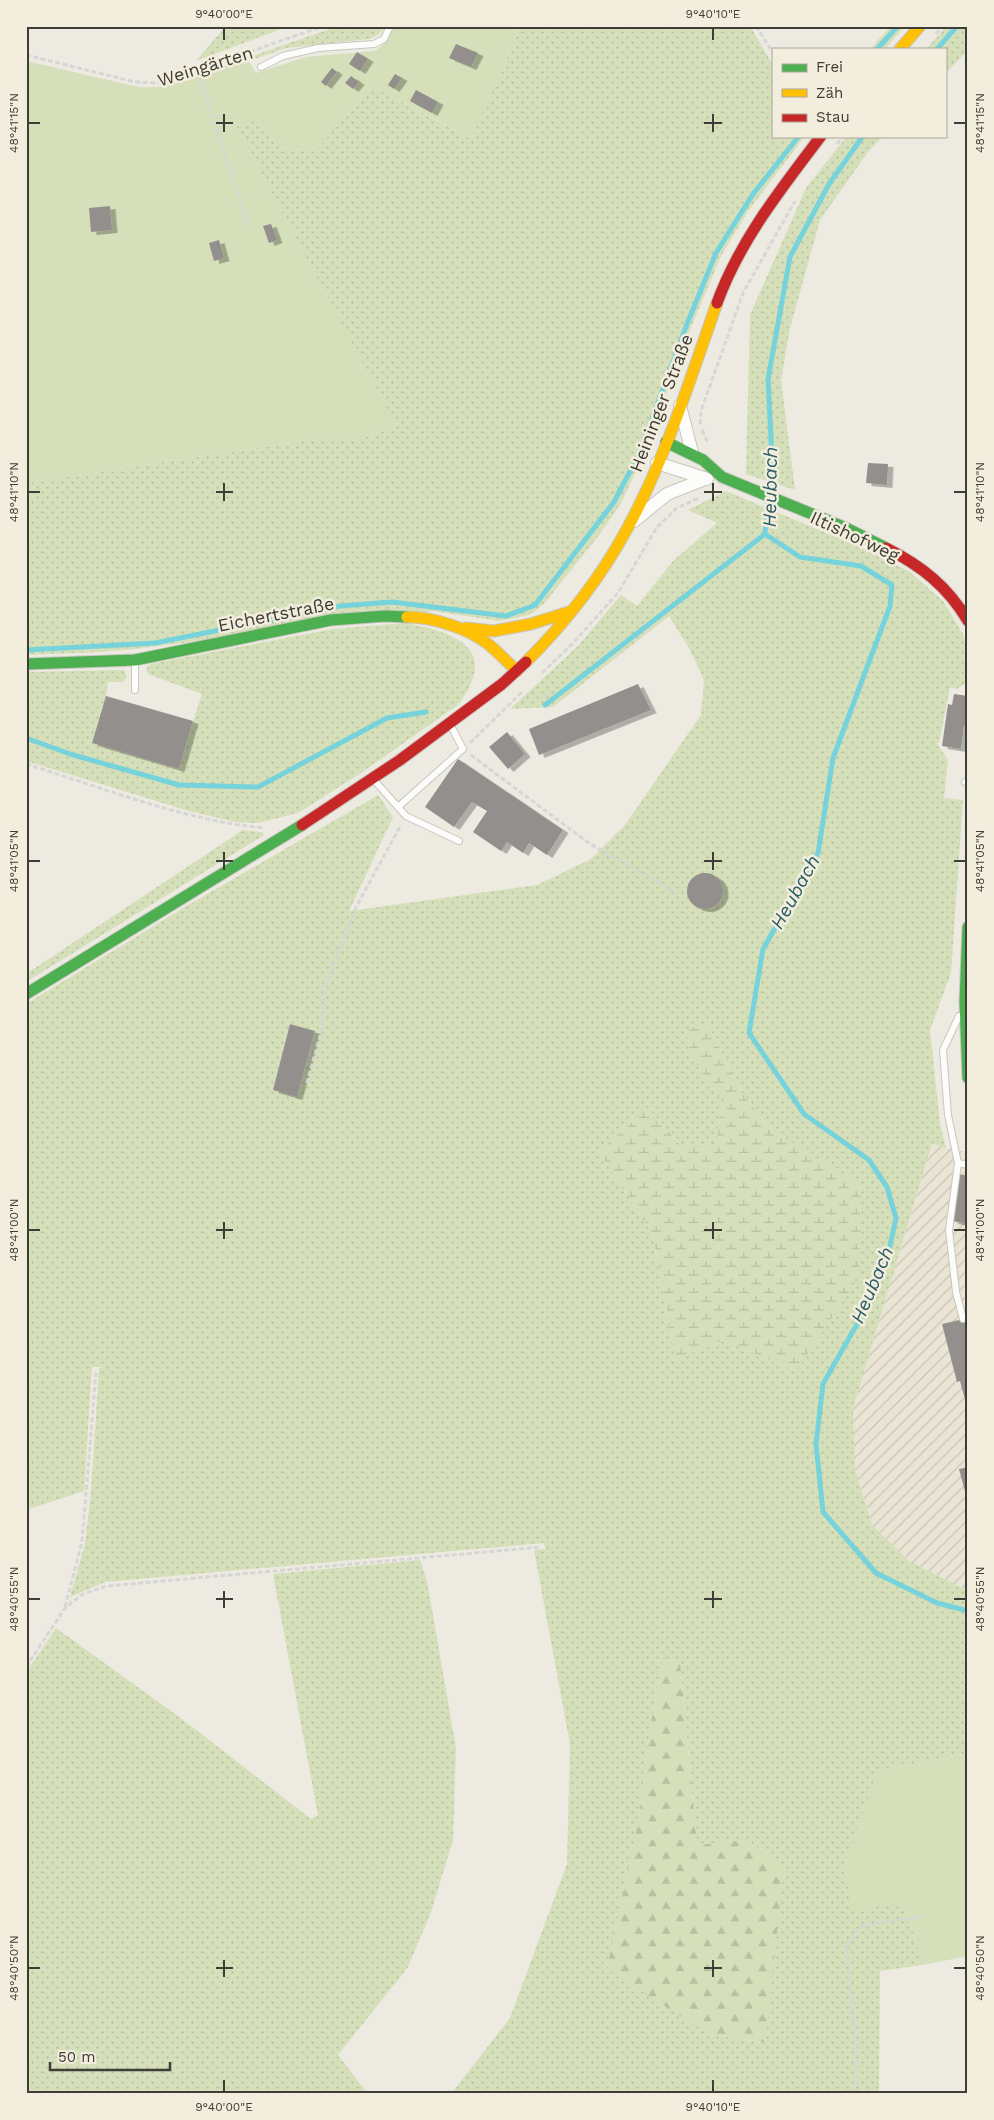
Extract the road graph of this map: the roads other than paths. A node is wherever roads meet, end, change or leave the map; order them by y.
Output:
1 (390, 26) edge
2 (920, 26) edge
3 (901, 48) edge
4 (261, 67) dead end
5 (819, 138) edge
6 (680, 404) junction
7 (666, 442) junction
8 (692, 452) junction
9 (657, 463) junction
10 (705, 479) junction
11 (727, 479) junction
12 (628, 526) junction
13 (570, 612) junction
14 (968, 621) edge
15 (453, 626) junction
16 (135, 660) junction
17 (26, 664) edge
18 (517, 671) junction
19 (135, 690) dead end
20 (449, 723) junction
21 (373, 779) junction
22 (398, 807) junction
23 (459, 841) dead end
24 (967, 935) edge
25 (26, 994) edge
26 (964, 1006) junction
27 (968, 1078) edge
28 (958, 1163) junction
29 (968, 1164) edge
30 (963, 1319) dead end

1 - 4 lane
2 - 3 main road
5 - 6 main road, Heininger Straße
6 - 7 main road, Heininger Straße
6 - 8 street
7 - 8 main road, Iltishofweg
7 - 9 main road, Heininger Straße
8 - 11 main road, Iltishofweg
9 - 10 street
9 - 12 main road, Heininger Straße
10 - 11 street
10 - 12 street
11 - 14 main road, Iltishofweg
12 - 13 main road, Heininger Straße
13 - 15 main road
13 - 18 main road, Heininger Straße
15 - 16 main road, Eichertstraße
15 - 18 main road, Eichertstraße
16 - 17 main road, Eichertstraße
16 - 19 lane
18 - 20 main road, Heininger Straße
20 - 21 main road, Heininger Straße
20 - 22 lane
21 - 22 lane
21 - 25 main road, Heininger Straße
22 - 23 lane
24 - 26 main road
26 - 27 main road
26 - 28 lane
28 - 29 lane
28 - 30 lane

